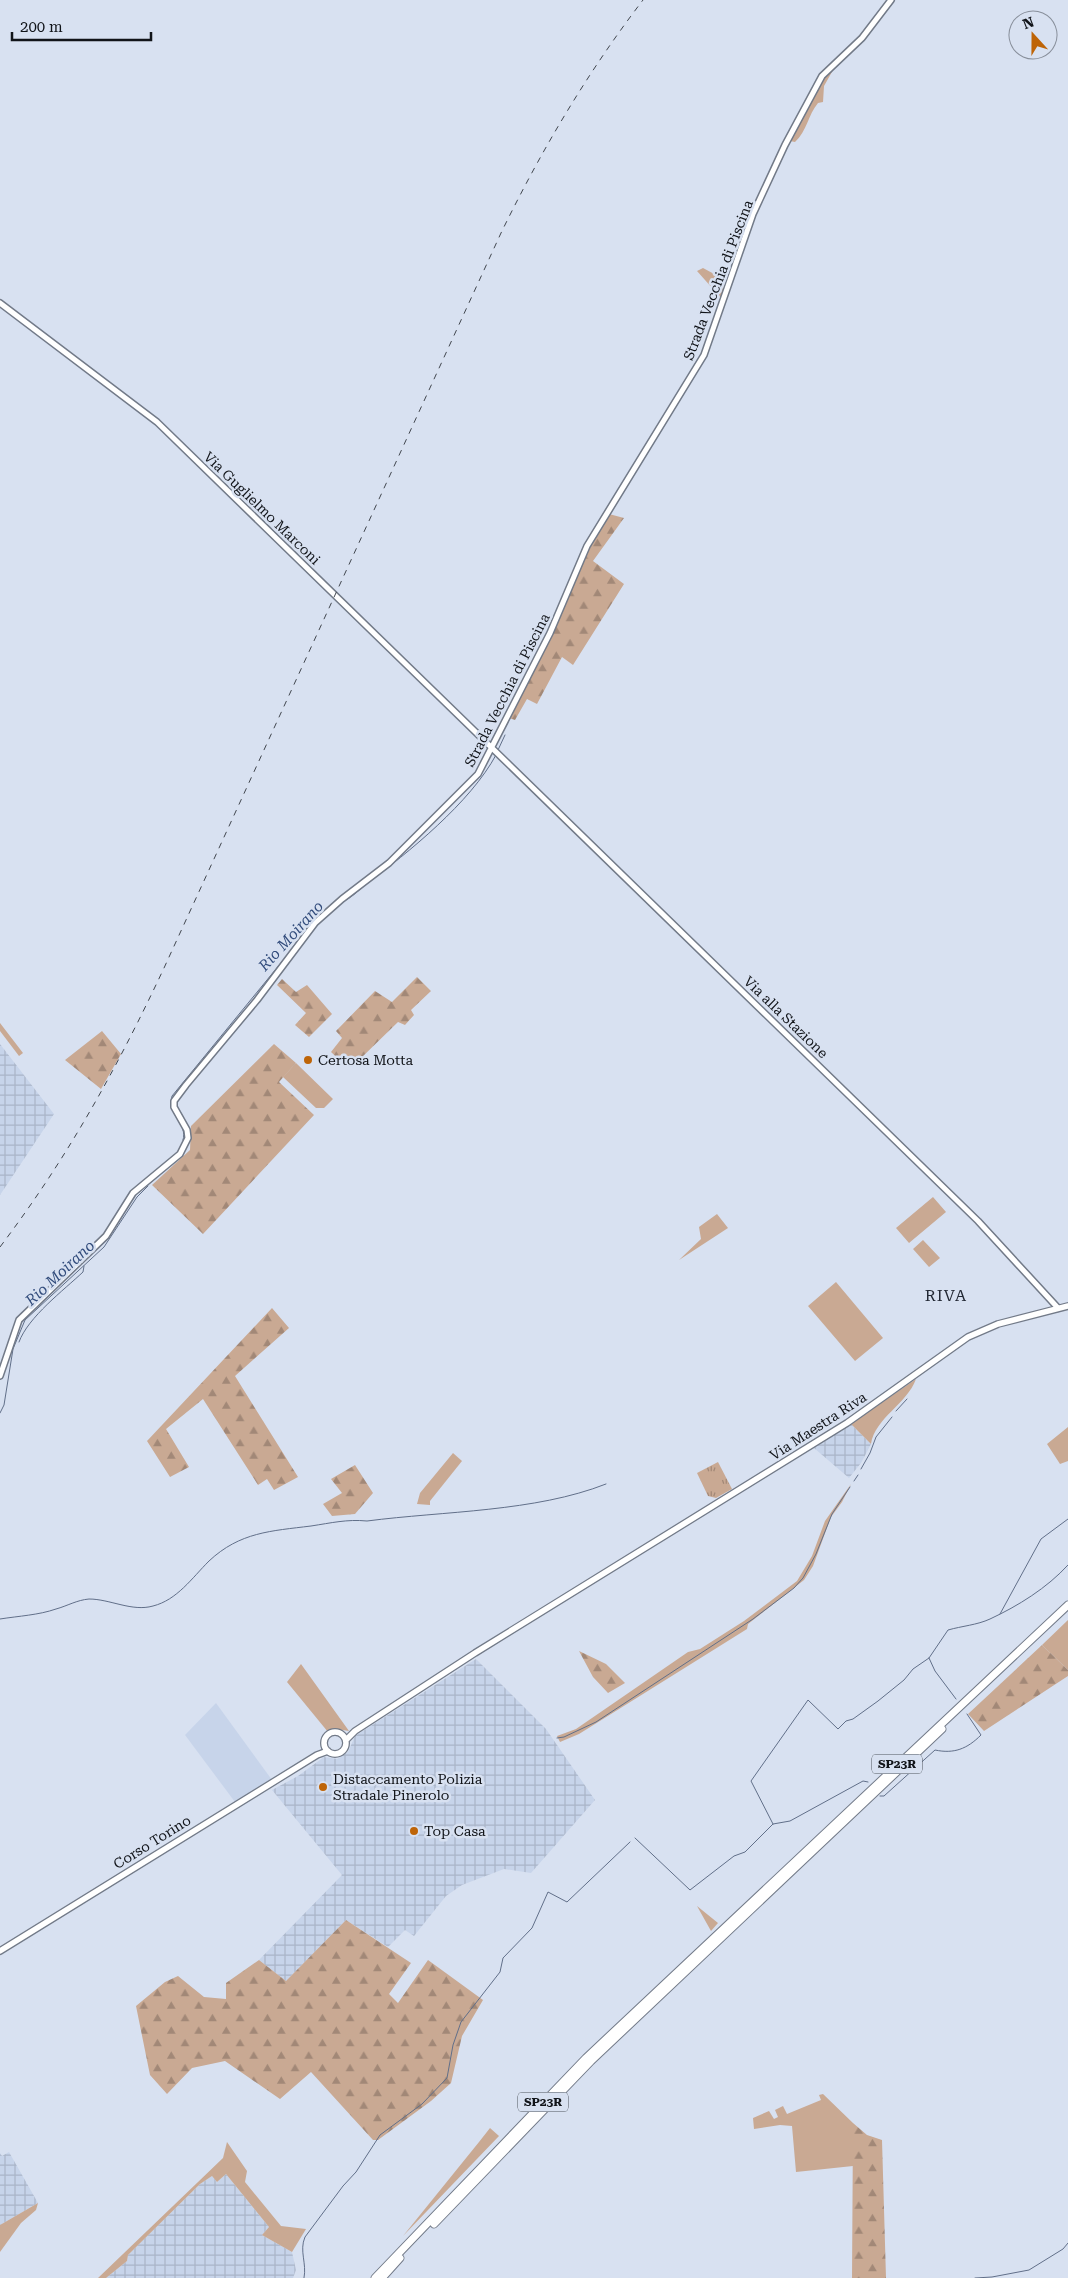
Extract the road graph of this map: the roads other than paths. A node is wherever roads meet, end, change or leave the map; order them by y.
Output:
1 (891, 0) edge
2 (0, 303) edge
3 (492, 747) junction
4 (1068, 1306) edge
5 (1058, 1308) junction
6 (0, 1376) edge
7 (1068, 1605) edge
8 (1068, 1611) edge
9 (355, 1731) junction
10 (342, 1735) junction
11 (346, 1740) junction
12 (325, 1744) junction
13 (328, 1751) junction
14 (317, 1755) junction
15 (729, 1925) junction
16 (720, 1934) junction
17 (0, 1951) edge
18 (375, 2278) edge
19 (382, 2278) edge

1 - 3 street, Strada Vecchia di Piscina
2 - 3 street, Via Guglielmo Marconi
3 - 5 street, Via alla Stazione
3 - 6 street, Strada Vecchia di Piscina
4 - 5 main road, Via Maestra Riva
5 - 9 main road, Via Maestra Riva
7 - 15 highway, SP23R
8 - 15 highway, SP23R
9 - 10 main road
9 - 11 main road
10 - 11 main road
10 - 12 main road
11 - 13 main road
12 - 13 main road
12 - 14 main road
13 - 14 main road
14 - 17 main road, Corso Torino
15 - 16 highway, SP23R
16 - 18 highway, SP23R
16 - 19 highway, SP23R

